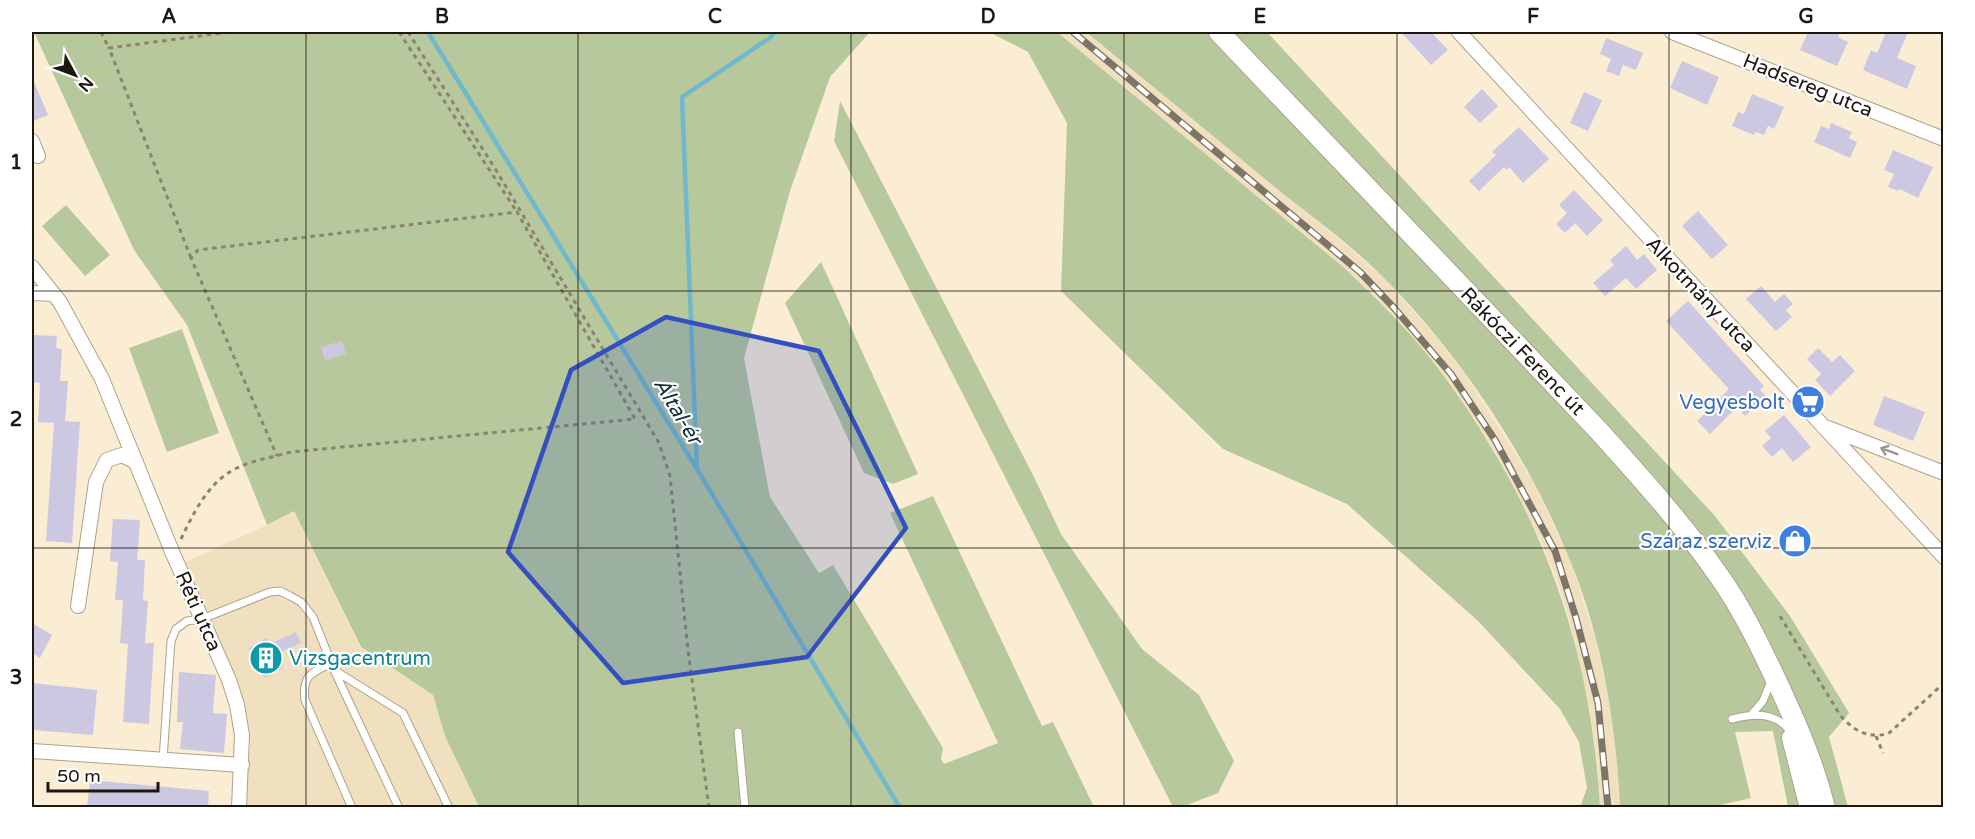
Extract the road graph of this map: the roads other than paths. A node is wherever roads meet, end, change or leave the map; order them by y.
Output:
1 (1219, 32) edge
2 (1459, 32) edge
3 (1672, 32) edge
4 (1944, 139) edge
5 (32, 141) edge
6 (38, 156) dead end
7 (32, 267) edge
8 (32, 293) edge
9 (53, 294) junction
10 (1824, 427) junction
11 (136, 462) junction
12 (1944, 473) edge
13 (1944, 557) edge
14 (78, 606) dead end
15 (202, 620) junction
16 (333, 667) junction
17 (1771, 670) junction
18 (1786, 700) junction
19 (1752, 714) junction
20 (1732, 719) dead end
21 (1790, 731) junction
22 (738, 732) dead end
23 (32, 751) edge
24 (164, 760) junction
25 (242, 765) junction
26 (238, 807) edge
27 (352, 807) edge
28 (399, 807) edge
29 (449, 807) edge
30 (745, 807) edge
31 (1810, 807) edge
32 (1826, 807) edge

1 - 17 main road, Rákóczi Ferenc út
2 - 10 street, Alkotmány utca
3 - 4 street, Hadsereg utca
5 - 6 street
7 - 9 street, Réti utca
8 - 9 street
9 - 11 street, Réti utca
12 -> 10 street
10 - 13 street, Alkotmány utca
11 - 14 street
11 - 15 street, Réti utca
15 - 16 lane
15 - 24 lane
15 - 25 street, Réti utca
16 - 27 lane
16 - 28 lane
16 - 29 lane
17 - 18 main road, Rákóczi Ferenc út
17 - 19 lane
18 - 21 main road, Rákóczi Ferenc út
18 - 32 main road, Rákóczi Ferenc út
19 - 20 lane
19 - 21 lane
21 - 31 main road, Rákóczi Ferenc út
22 - 30 lane
23 - 24 street
24 - 25 street
25 - 26 street, Réti utca

